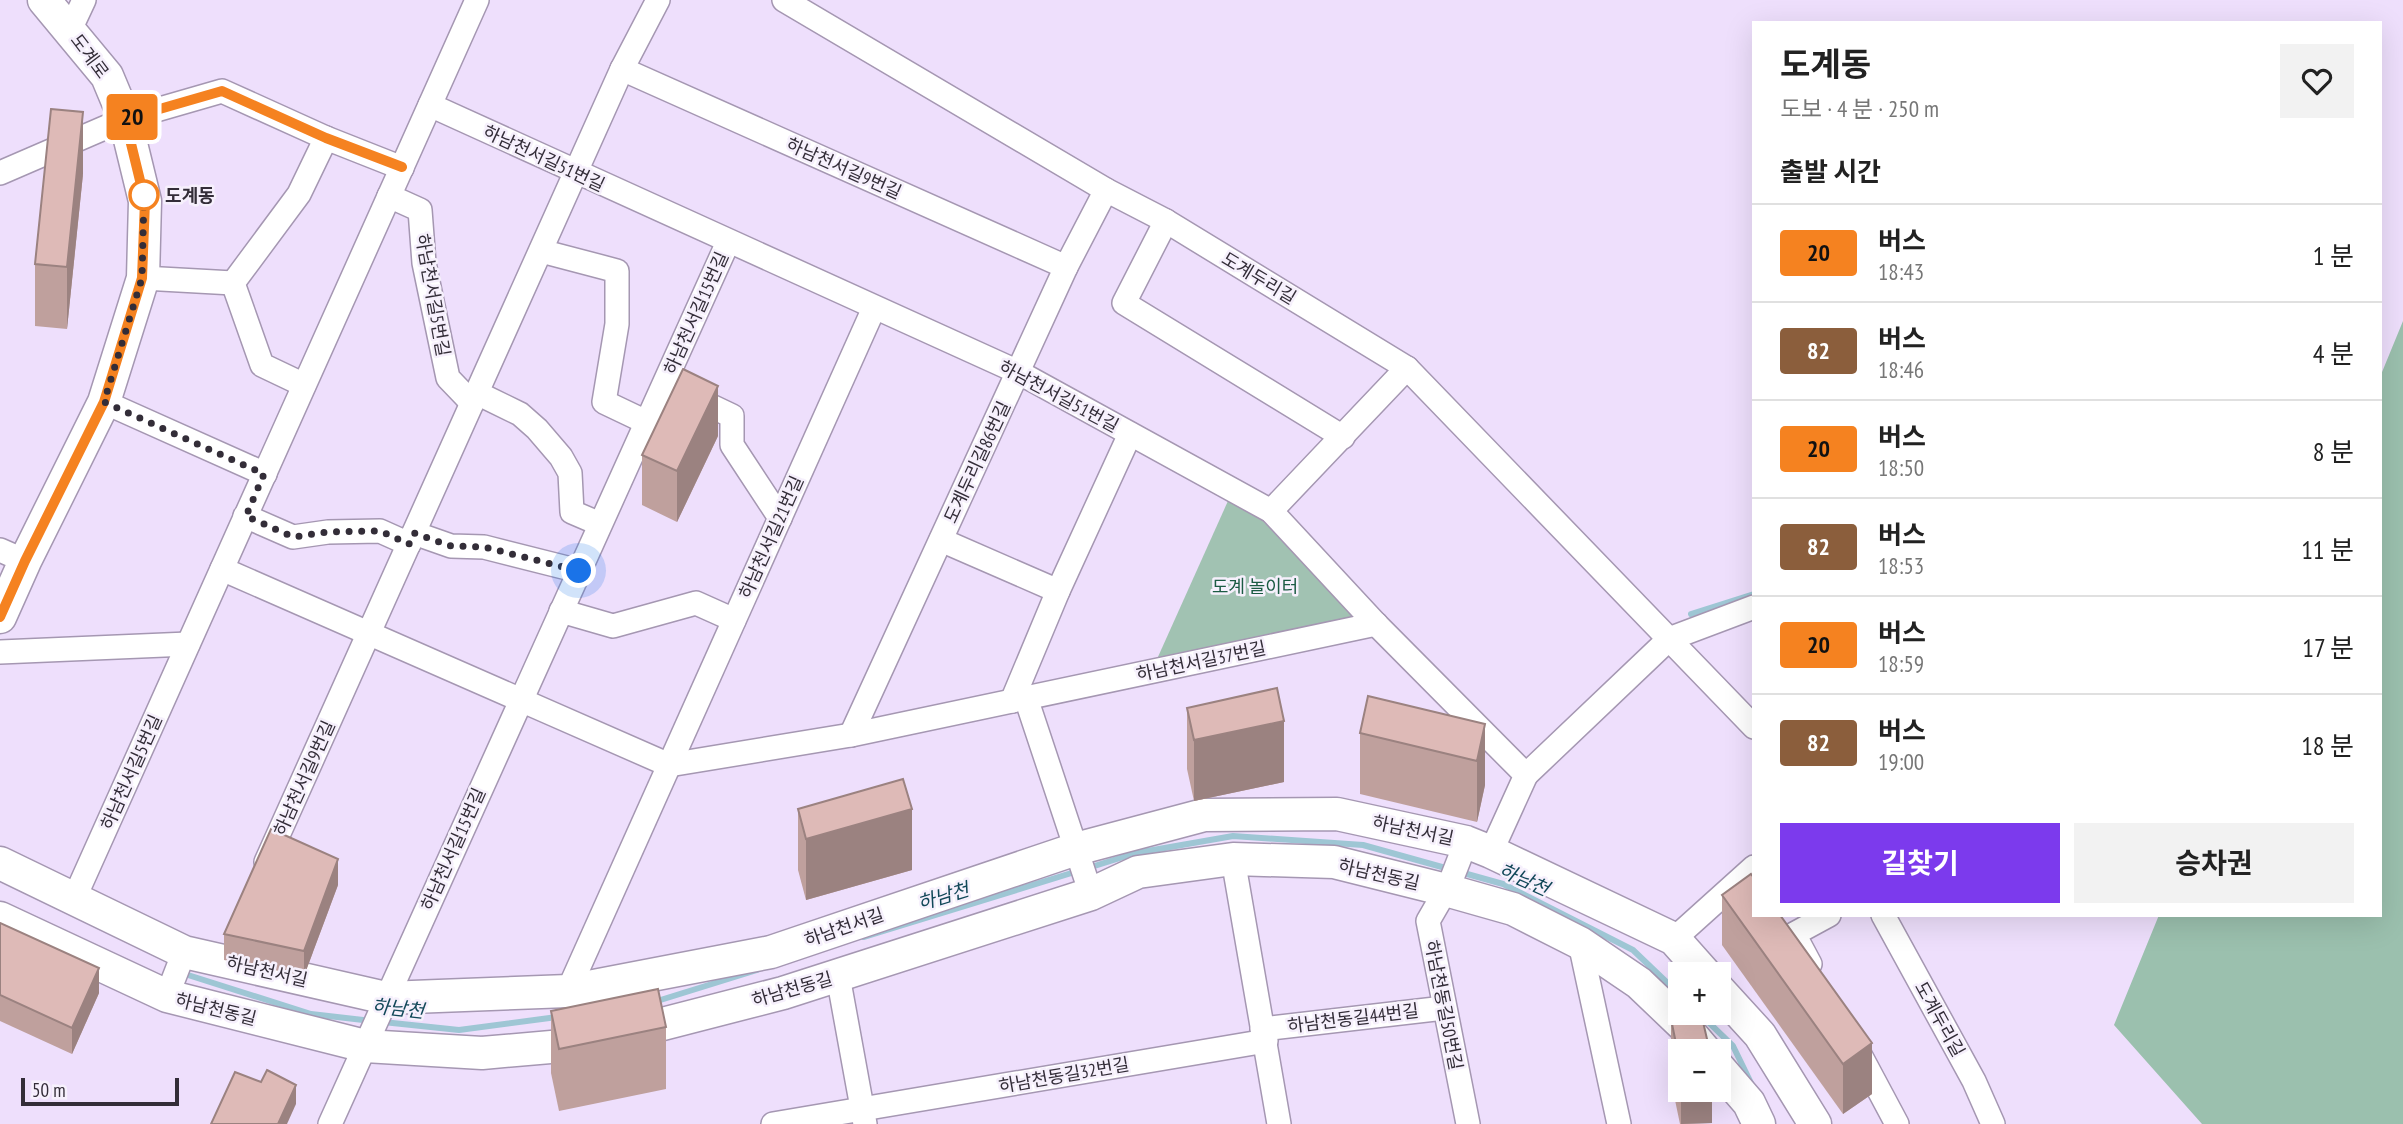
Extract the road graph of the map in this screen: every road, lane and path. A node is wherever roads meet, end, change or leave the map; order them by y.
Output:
1 (44, 0) edge
2 (84, 0) edge
3 (477, 0) edge
4 (658, 0) edge
5 (784, 0) edge
6 (70, 30) junction
7 (622, 69) junction
8 (429, 106) junction
9 (125, 119) junction
10 (326, 138) junction
11 (402, 167) junction
12 (0, 173) edge
13 (576, 173) junction
14 (1106, 190) junction
15 (389, 196) junction
16 (1166, 221) junction
17 (728, 242) junction
18 (541, 251) junction
19 (1066, 267) junction
20 (142, 278) junction
21 (233, 283) junction
22 (874, 308) junction
23 (1407, 368) junction
24 (1018, 372) junction
25 (664, 384) junction
26 (304, 385) junction
27 (475, 398) junction
28 (104, 402) junction
29 (646, 422) junction
30 (1130, 434) junction
31 (1343, 437) junction
32 (264, 474) junction
33 (1271, 511) junction
34 (246, 516) junction
35 (780, 517) junction
36 (600, 524) junction
37 (412, 538) junction
38 (941, 540) junction
39 (12, 556) edge
40 (222, 569) junction
41 (579, 571) junction
42 (1058, 591) junction
43 (1752, 608) edge
44 (561, 611) junction
45 (0, 617) edge
46 (734, 620) junction
47 (1376, 624) junction
48 (369, 634) junction
49 (1670, 639) junction
50 (188, 644) junction
51 (0, 652) edge
52 (1019, 699) junction
53 (520, 700) junction
54 (1752, 725) edge
55 (851, 735) junction
56 (669, 765) junction
57 (1526, 775) junction
58 (1473, 850) junction
59 (1077, 853) junction
60 (1233, 859) junction
61 (0, 863) edge
62 (1752, 869) edge
63 (259, 878) edge
64 (1448, 887) junction
65 (1090, 889) junction
66 (74, 899) junction
67 (1825, 917) edge
68 (1884, 917) edge
69 (0, 918) edge
70 (1674, 939) junction
71 (1580, 943) junction
72 (184, 952) junction
73 (1694, 962) edge
74 (838, 976) junction
75 (1820, 982) edge
76 (568, 991) junction
77 (167, 996) junction
78 (383, 1003) junction
79 (1731, 1003) edge
80 (1444, 1008) junction
81 (1846, 1029) edge
82 (1264, 1035) junction
83 (1696, 1039) edge
84 (368, 1040) junction
85 (1731, 1082) edge
86 (863, 1117) edge
87 (330, 1124) edge
88 (773, 1124) edge
89 (1279, 1124) edge
90 (1468, 1124) edge
91 (1619, 1124) edge
92 (1759, 1124) edge
93 (1815, 1124) edge
94 (1897, 1124) edge
95 (1993, 1124) edge

1 - 6 street, 도계로
2 - 6 street
3 - 8 street, 하남천서길5번길
4 - 7 street, 하남천서길9번길
5 - 14 street, 도계두리길
6 - 9 street, 도계로
7 - 13 street, 하남천서길9번길
7 - 19 street, 하남천서길9번길
8 - 11 street, 하남천서길5번길
8 - 13 street, 하남천서길51번길
9 - 10 street
9 - 12 street
9 - 20 street, 도계로
10 - 11 street
10 - 21 street
11 - 15 street, 하남천서길5번길
13 - 17 street, 하남천서길51번길
13 - 18 street, 하남천서길9번길
14 - 16 street, 도계두리길
14 - 19 street, 도계두리길86번길
15 - 26 street, 하남천서길5번길
15 - 27 street, 하남천서길5번길
16 - 23 street, 도계두리길
16 - 31 street
17 - 22 street, 하남천서길51번길
17 - 25 street, 하남천서길15번길
18 - 27 street, 하남천서길9번길
18 - 29 street
19 - 24 street, 도계두리길86번길
20 - 21 street
20 - 28 street, 도계로
21 - 26 street
22 - 24 street, 하남천서길51번길
22 - 35 street, 하남천서길21번길
23 - 31 street
23 - 49 street, 도계두리길
24 - 30 street, 하남천서길51번길
24 - 38 street, 도계두리길86번길
25 - 29 street, 하남천서길15번길
25 - 35 street, 하남천서길15번길
26 - 32 street, 하남천서길5번길
27 - 36 street
27 - 37 street, 하남천서길9번길
28 - 32 street
28 - 39 street, 도계로
29 - 36 street, 하남천서길15번길
30 - 33 street, 하남천서길51번길
30 - 42 street
31 - 33 street
32 - 34 street, 하남천서길5번길
33 - 47 street, 하남천서길51번길
34 - 37 street
34 - 40 street, 하남천서길5번길
35 - 46 street, 하남천서길21번길
36 - 41 street, 하남천서길15번길
37 - 41 street
37 - 48 street, 하남천서길9번길
38 - 42 street
38 - 55 street, 도계두리길86번길
39 - 45 street, 도계로
40 - 48 street
40 - 50 street, 하남천서길5번길
41 - 44 street, 하남천서길15번길
42 - 52 street
43 - 49 street
44 - 46 street
44 - 53 street, 하남천서길15번길
46 - 56 street, 하남천서길21번길
47 - 52 street, 하남천서길37번길
47 - 57 street, 하남천서길51번길
48 - 53 street
48 - 63 street, 하남천서길9번길
49 - 54 street, 도계두리길
49 - 57 street
50 - 51 street
50 - 66 street, 하남천서길5번길
52 - 55 street
52 - 59 street
53 - 56 street
53 - 78 street, 하남천서길15번길
55 - 56 street
56 - 76 street, 하남천서길21번길
57 - 58 street
58 - 59 street, 하남천서길
58 - 64 street, 하남천동길50번길
58 - 70 street, 하남천서길
59 - 65 street
59 - 76 street, 하남천서길
60 - 64 street, 하남천동길
60 - 65 street, 하남천동길
60 - 82 street, 하남천동길44번길
61 - 66 street, 하남천서길
62 - 70 street
64 - 71 street, 하남천동길
64 - 80 street, 하남천동길50번길
65 - 74 street, 하남천동길
66 - 72 street, 하남천서길
67 - 75 street
68 - 95 street, 도계두리길
69 - 77 street, 하남천동길
70 - 73 street, 하남천서길
71 - 83 street, 하남천동길
71 - 91 street
72 - 77 street
72 - 78 street, 하남천서길
74 - 84 street, 하남천동길
74 - 86 street
76 - 78 street, 하남천서길
77 - 84 street, 하남천동길
78 - 84 street, 하남천서길15번길
79 - 93 street
80 - 82 street, 하남천동길44번길
80 - 90 street, 하남천동길50번길
81 - 94 street
82 - 86 street, 하남천동길32번길
82 - 89 street, 하남천동길44번길
84 - 87 street, 하남천서길15번길
85 - 92 street
86 - 88 street, 하남천동길32번길

